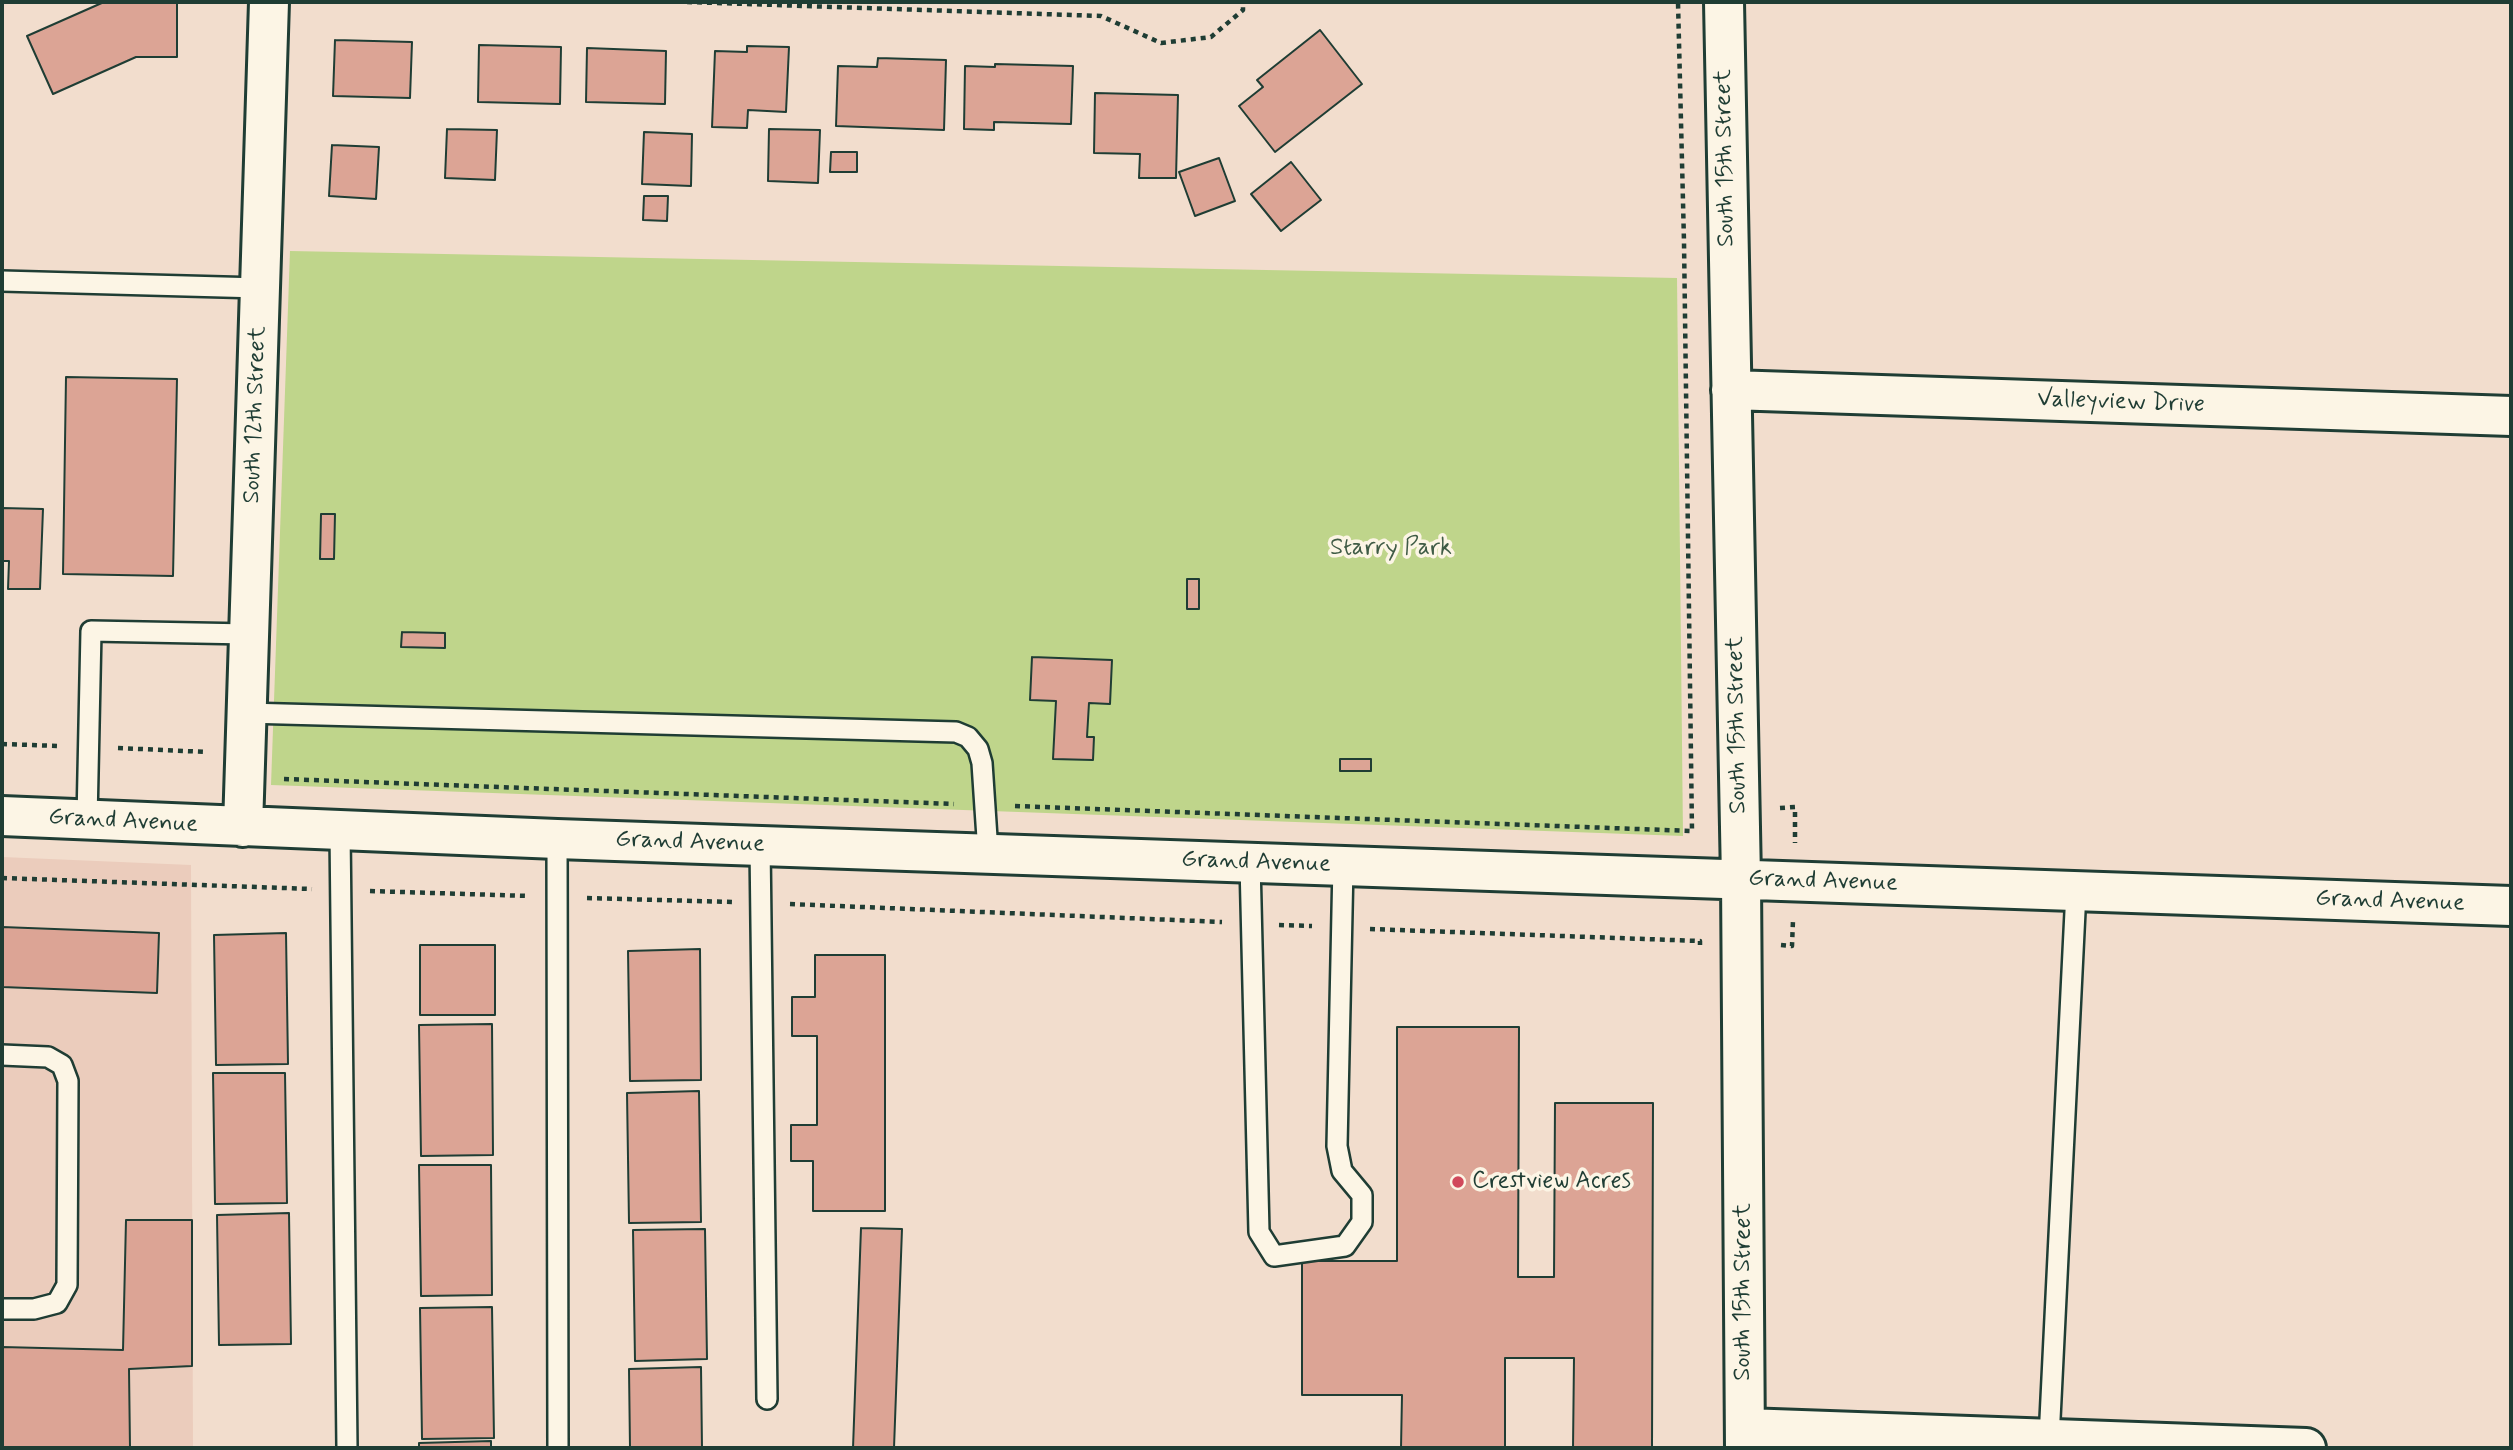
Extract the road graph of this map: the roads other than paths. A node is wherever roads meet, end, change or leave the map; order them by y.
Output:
1 (269, 2) edge
2 (1724, 2) edge
3 (2, 281) edge
4 (260, 288) junction
5 (1731, 390) junction
6 (2511, 416) edge
7 (249, 634) junction
8 (246, 713) junction
9 (2, 817) edge
10 (87, 820) junction
11 (243, 827) junction
12 (340, 831) junction
13 (557, 839) junction
14 (760, 845) junction
15 (988, 853) junction
16 (1250, 863) junction
17 (1343, 865) junction
18 (1741, 879) junction
19 (2076, 891) junction
20 (2511, 906) edge
21 (2, 1055) edge
22 (2, 1309) edge
23 (767, 1399) dead end
24 (1745, 1438) edge
25 (2049, 1439) junction
26 (347, 1448) edge
27 (558, 1448) edge
28 (2306, 1448) edge

1 - 4 street, South 12th Street
2 - 5 street, South 15th Street
3 - 4 lane
4 - 7 street, South 12th Street
5 - 6 street, Valleyview Drive
5 - 18 street, South 15th Street
7 - 8 street, South 12th Street
7 - 10 lane
8 - 11 street, South 12th Street
8 - 15 lane
9 - 10 street, Grand Avenue
10 - 11 street, Grand Avenue
11 - 12 street, Grand Avenue
12 - 13 street, Grand Avenue
12 - 26 lane
13 - 14 street, Grand Avenue
13 - 27 lane
14 - 15 street, Grand Avenue
14 - 23 lane
15 - 16 street, Grand Avenue
16 - 17 street, Grand Avenue
16 - 17 lane
17 - 18 street, Grand Avenue
18 - 19 street, Grand Avenue
18 - 24 street, South 15th Street
19 - 20 street, Grand Avenue
19 - 25 lane
21 - 22 lane
24 - 25 street
25 - 28 street

